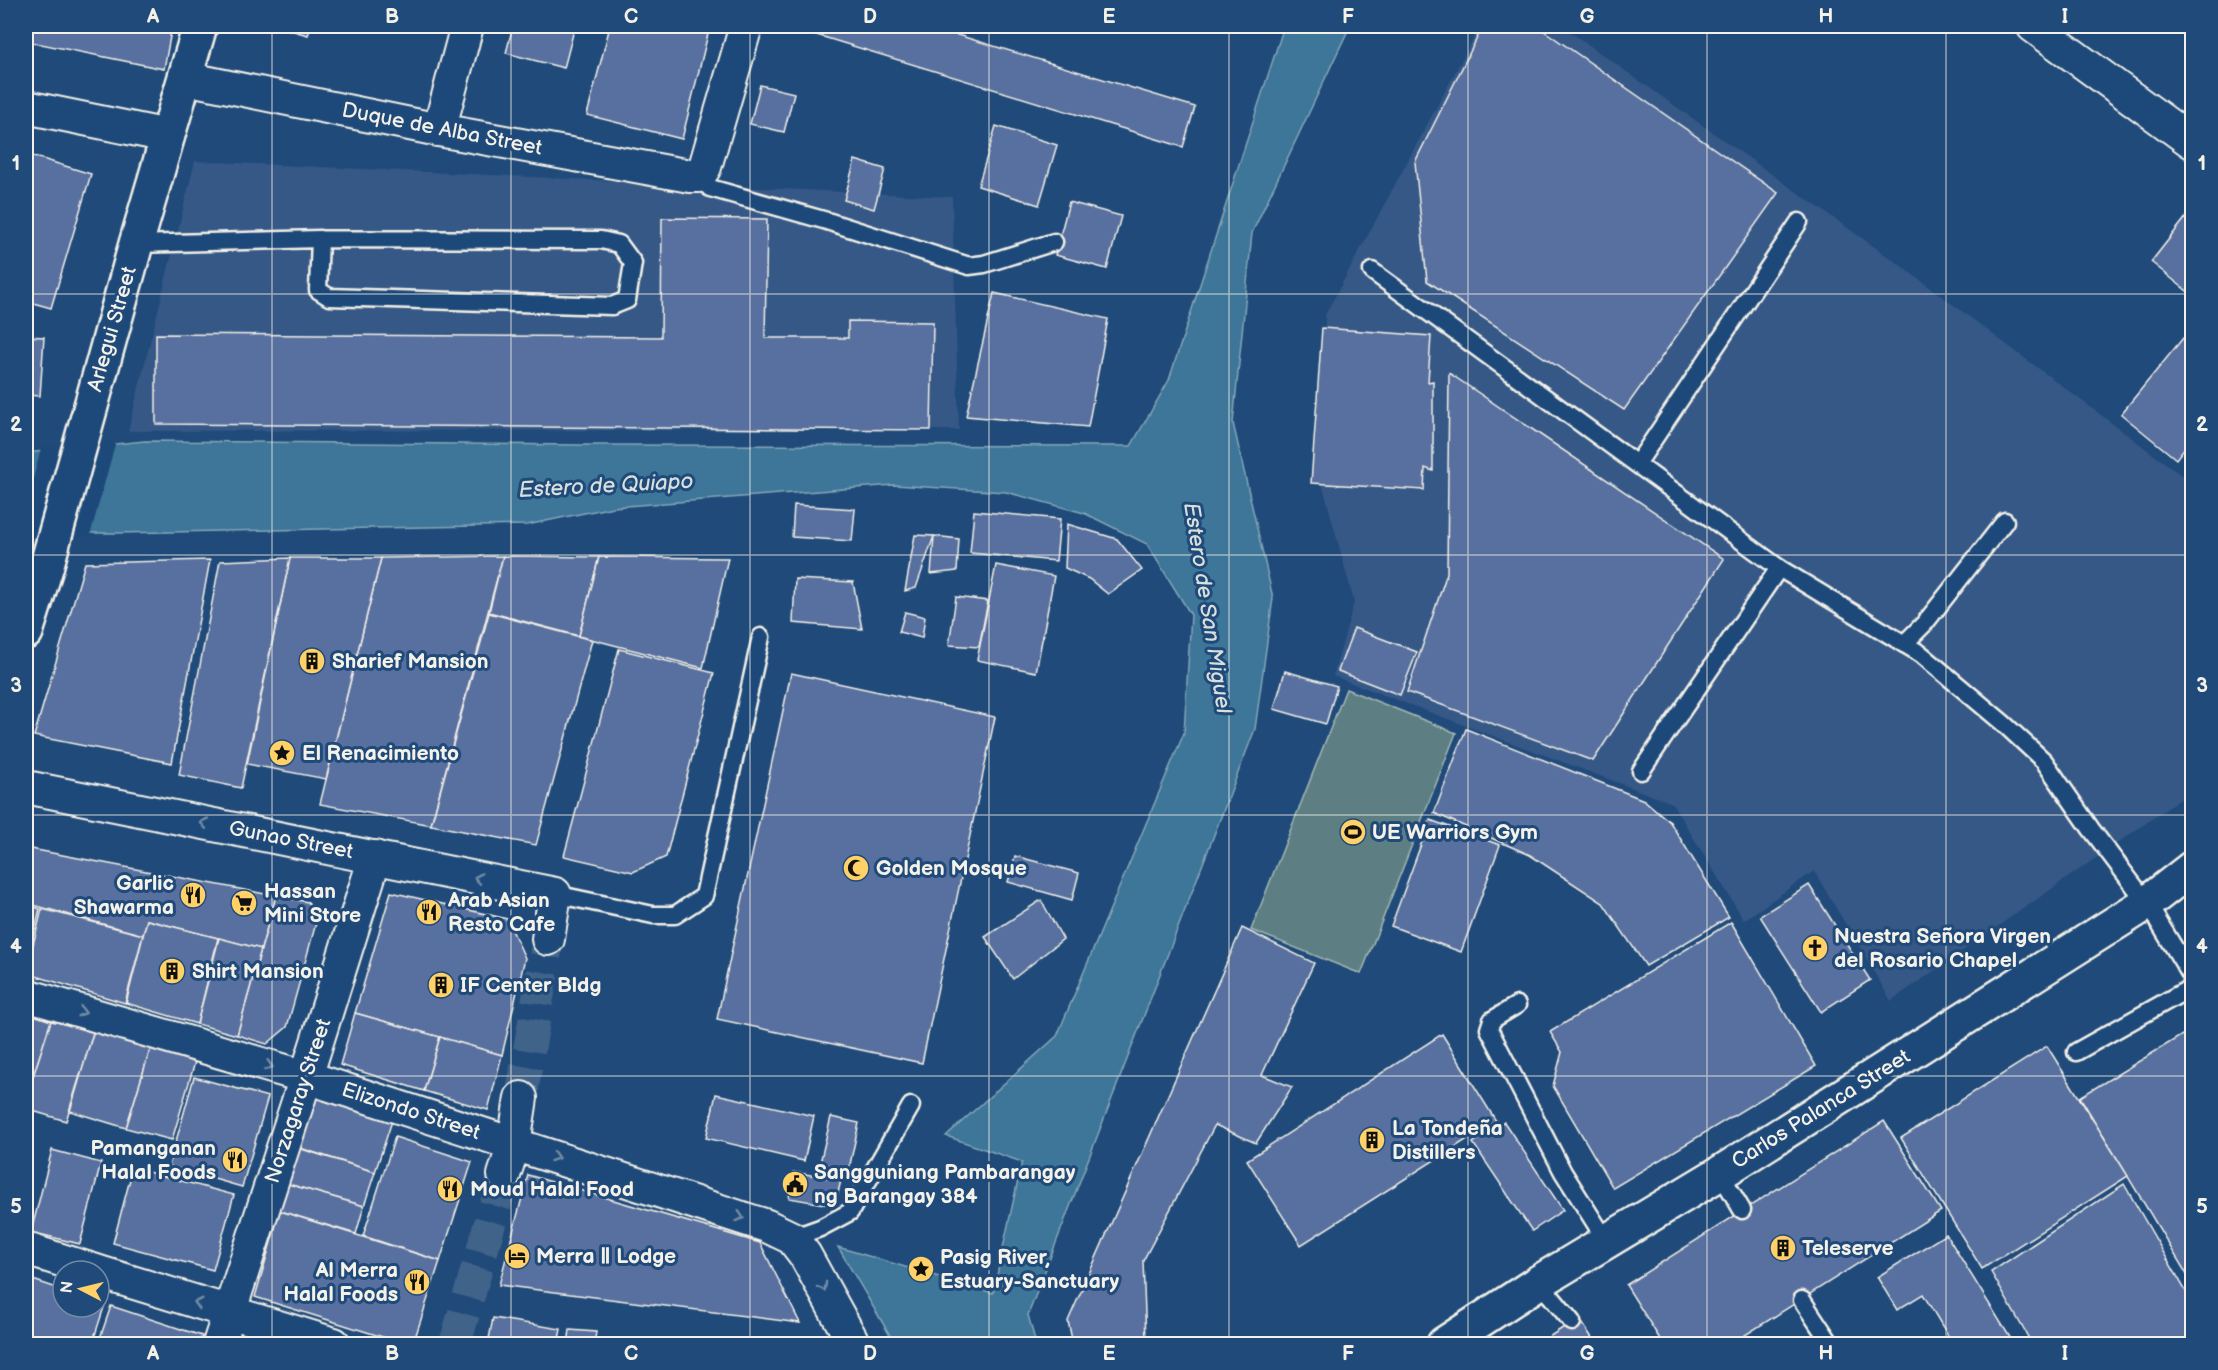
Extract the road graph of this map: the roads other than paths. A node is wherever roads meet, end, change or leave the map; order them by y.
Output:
1 (200, 26) edge
2 (467, 26) edge
3 (746, 26) edge
4 (2033, 26) edge
5 (185, 78) junction
6 (26, 107) edge
7 (438, 130) junction
8 (168, 136) junction
9 (2193, 142) edge
10 (699, 176) junction
11 (1799, 222) dead end
12 (320, 239) junction
13 (1054, 242) dead end
14 (136, 244) junction
15 (1372, 271) dead end
16 (1636, 464) junction
17 (2005, 521) dead end
18 (1779, 568) junction
19 (26, 632) edge
20 (761, 637) dead end
21 (1904, 644) junction
22 (1641, 771) dead end
23 (26, 787) edge
24 (375, 857) junction
25 (2193, 868) edge
26 (555, 894) junction
27 (2147, 903) junction
28 (548, 939) tunnel mouth
29 (2193, 977) edge
30 (2193, 987) edge
31 (26, 995) edge
32 (1517, 1005) dead end
33 (2076, 1052) dead end
34 (306, 1077) junction
35 (521, 1098) tunnel mouth
36 (911, 1106) dead end
37 (514, 1144) junction
38 (1720, 1173) junction
39 (504, 1175) tunnel mouth
40 (1742, 1210) dead end
41 (792, 1238) junction
42 (1607, 1242) junction
43 (26, 1249) edge
44 (58, 1259) edge
45 (111, 1275) edge
46 (1539, 1282) junction
47 (1802, 1300) dead end
48 (230, 1313) junction
49 (1572, 1322) dead end
50 (219, 1344) edge
51 (334, 1344) edge
52 (854, 1344) edge
53 (1444, 1344) edge
54 (1831, 1344) edge

1 - 5 street, Arlegui Street
2 - 7 street
3 - 10 street
4 - 9 street
5 - 7 street, Duque de Alba Street
5 - 8 street, Arlegui Street
6 - 8 street
7 - 10 street, Duque de Alba Street
8 - 14 street, Arlegui Street
10 - 13 lane
11 - 16 lane
12 - 12 lane
12 - 14 lane
14 - 19 street, Arlegui Street
15 - 16 lane
16 - 18 lane
17 - 21 lane
18 - 21 lane
18 - 22 lane
20 - 26 lane
21 - 27 lane
24 -> 23 street, Gunao Street
26 -> 24 street, Gunao Street
24 - 34 street, Norzagaray Street
25 - 27 street, Carlos Palanca Street
26 - 28 street
27 - 29 lane
27 - 38 street, Carlos Palanca Street
30 - 33 lane
31 -> 34 street, Elizondo Street
32 - 42 lane
34 - 37 street, Elizondo Street
34 - 48 street, Norzagaray Street
35 - 37 street
36 - 41 lane
37 - 39 street
37 -> 41 street, Elizondo Street
38 - 40 lane
38 - 42 street, Carlos Palanca Street
41 -> 52 street
42 - 46 street, Carlos Palanca Street
43 - 44 street
48 -> 45 street
46 - 49 lane
46 - 53 street, Carlos Palanca Street
47 - 54 lane
48 - 50 street, Norzagaray Street
48 - 51 street

